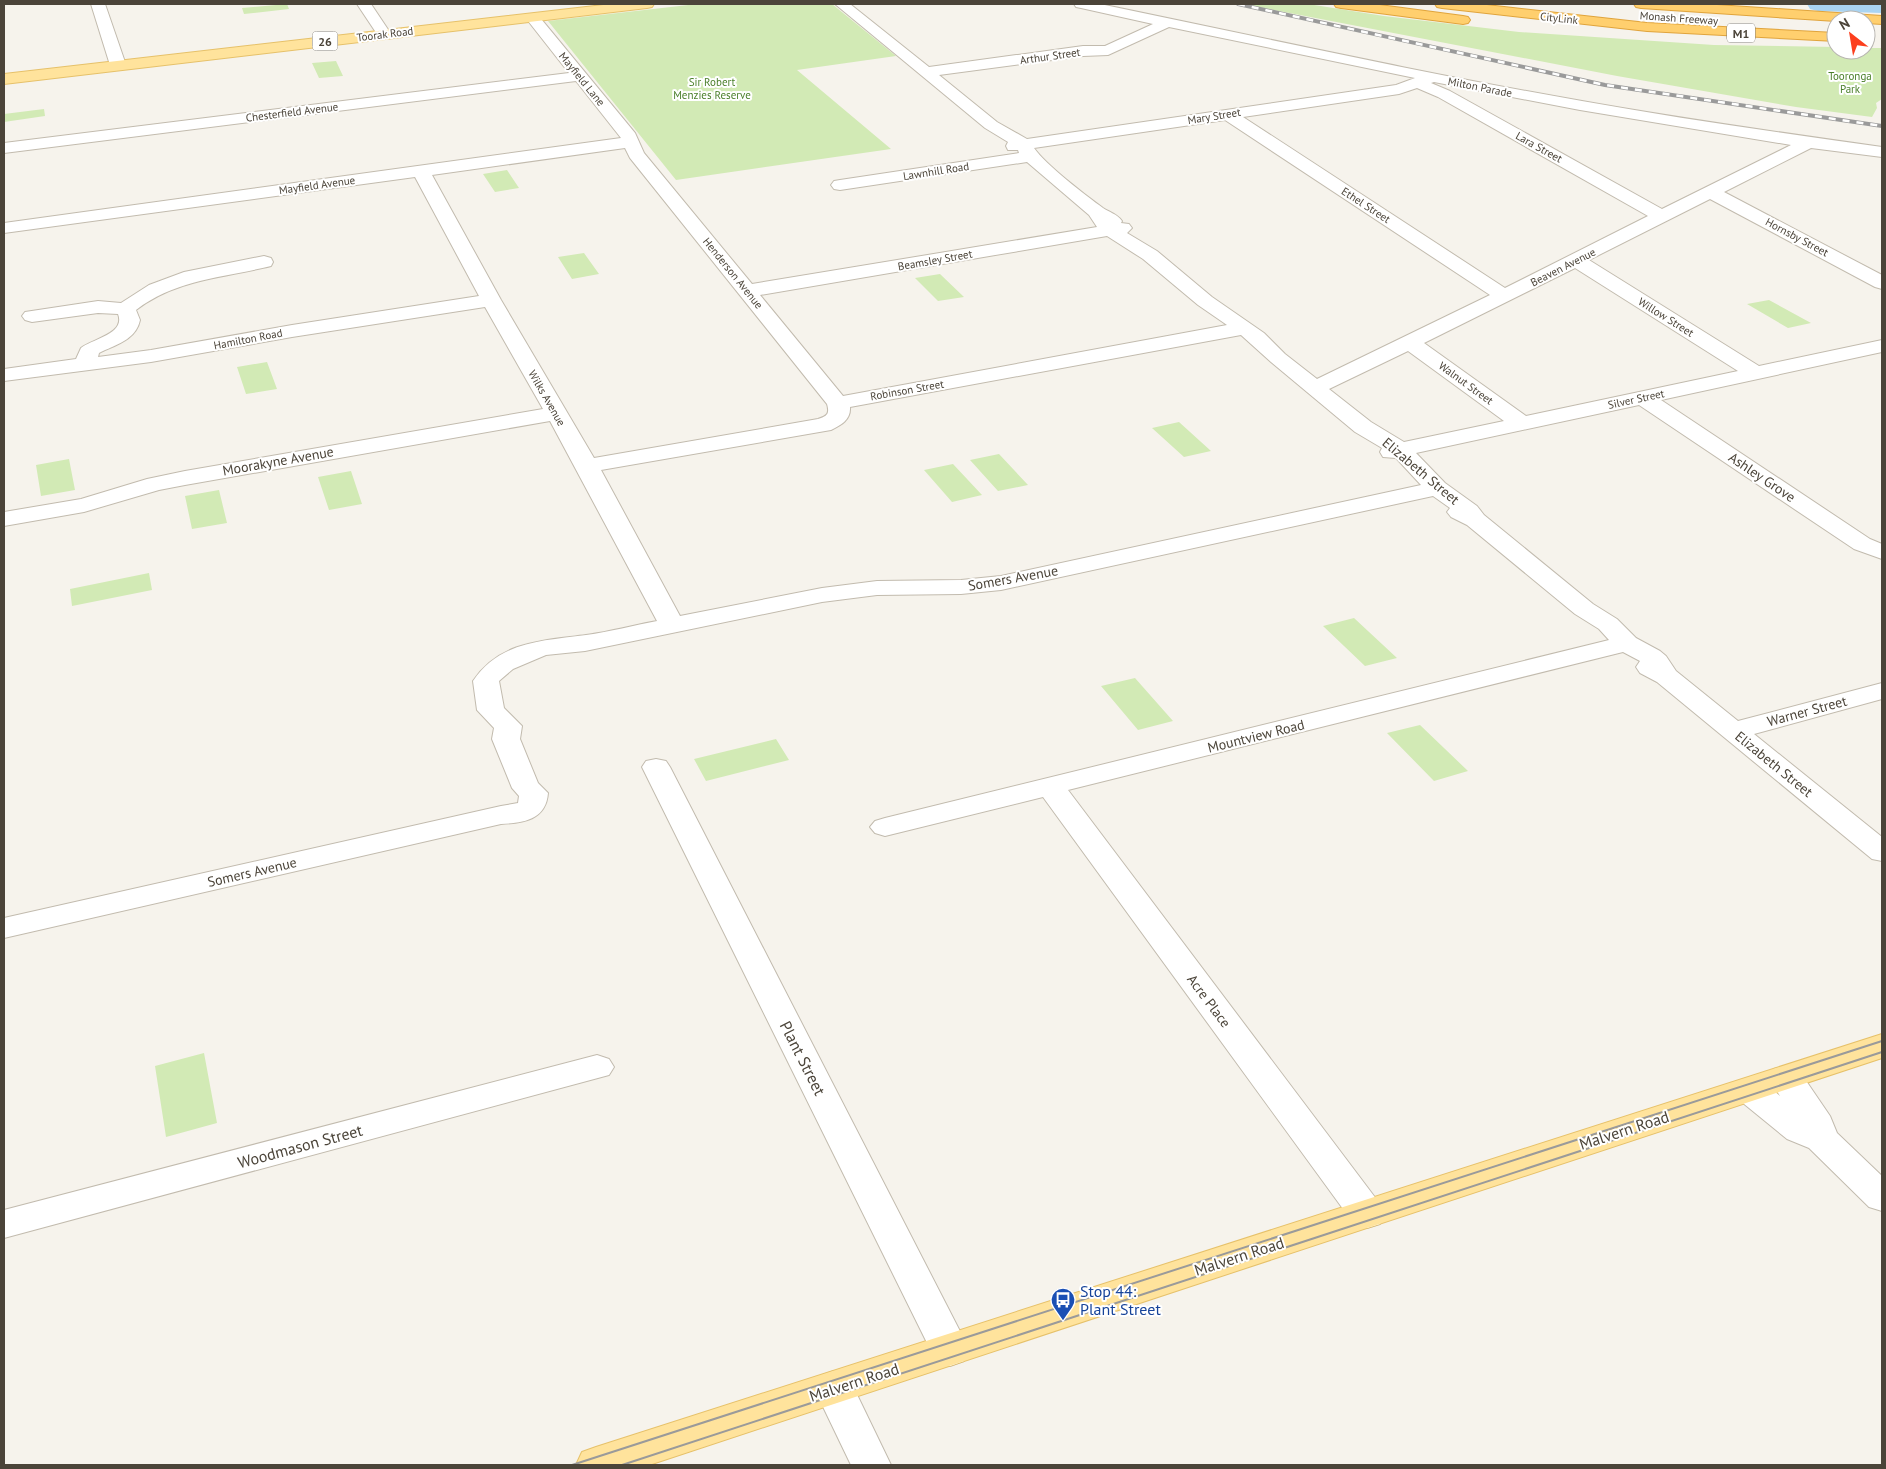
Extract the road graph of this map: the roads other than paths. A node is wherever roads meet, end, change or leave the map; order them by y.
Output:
1 (98, 4) edge
2 (364, 4) edge
3 (647, 4) edge
4 (842, 4) edge
5 (1081, 4) edge
6 (1341, 4) edge
7 (1442, 4) edge
8 (1523, 4) edge
9 (1641, 4) edge
10 (547, 9) edge
11 (532, 17) junction
12 (1882, 20) edge
13 (1168, 22) junction
14 (1826, 25) edge
15 (1647, 27) junction
16 (384, 34) junction
17 (1826, 36) edge
18 (118, 65) junction
19 (931, 72) junction
20 (580, 76) junction
21 (4, 79) edge
22 (1418, 79) junction
23 (1228, 114) junction
24 (631, 142) junction
25 (1809, 142) junction
26 (4, 148) edge
27 (1022, 151) junction
28 (1882, 152) edge
29 (421, 171) junction
30 (840, 185) dead end
31 (1711, 192) junction
32 (1663, 217) junction
33 (4, 228) edge
34 (1117, 229) junction
35 (1576, 260) junction
36 (264, 262) dead end
37 (1882, 283) edge
38 (748, 291) junction
39 (1504, 296) junction
40 (491, 300) junction
41 (125, 309) junction
42 (32, 316) dead end
43 (1237, 329) junction
44 (1410, 342) junction
45 (1882, 346) edge
46 (86, 364) junction
47 (1757, 374) junction
48 (4, 375) edge
49 (1315, 388) junction
50 (1643, 398) junction
51 (838, 403) junction
52 (556, 413) junction
53 (1522, 424) junction
54 (1396, 451) junction
55 (587, 466) junction
56 (1431, 489) junction
57 (4, 519) edge
58 (1882, 552) edge
59 (672, 624) junction
60 (1622, 645) junction
61 (1882, 692) edge
62 (1732, 731) junction
63 (656, 767) dead end
64 (1050, 788) junction
65 (885, 827) dead end
66 (1882, 852) edge
67 (4, 928) edge
68 (1882, 1046) edge
69 (597, 1067) dead end
70 (1786, 1078) junction
71 (1750, 1090) junction
72 (1821, 1139) junction
73 (1882, 1197) edge
74 (1367, 1214) junction
75 (4, 1224) edge
76 (950, 1350) junction
77 (834, 1388) junction
78 (596, 1465) edge
79 (871, 1465) edge

1 - 18 street
2 - 16 street
3 - 10 main road, Toorak Road / 26
4 - 19 street, Elizabeth Street
5 - 13 street, Milton Parade
6 - 15 highway
7 - 15 highway, CityLink / M1
8 - 14 highway, Monash Freeway / M1
9 - 12 highway
10 - 11 main road, Toorak Road / 26
11 - 16 main road, Toorak Road / 26
11 - 20 street, Mayfield Lane
13 - 19 street, Arthur Street
13 - 22 street, Milton Parade
15 - 17 highway, Monash Freeway / M1
16 - 18 main road, Toorak Road / 26
18 - 21 main road, Toorak Road / 26
19 - 27 street, Elizabeth Street
20 - 24 street, Mayfield Lane
20 - 26 street, Chesterfield Avenue
22 - 23 street, Mary Street
22 - 25 street, Milton Parade
22 - 32 street, Lara Street
23 - 27 street, Mary Street
23 - 39 street, Ethel Street
24 - 29 street, Mayfield Avenue
24 - 38 street, Henderson Avenue
25 - 28 street, Milton Parade
25 - 31 street, Beaven Avenue
27 - 30 street, Lawnhill Road
27 - 34 street, Elizabeth Street
29 - 33 street, Mayfield Avenue
29 - 40 street, Wilks Avenue
31 - 32 street, Beaven Avenue
31 - 37 street, Hornsby Street
32 - 35 street, Beaven Avenue
34 - 38 street, Beamsley Street
34 - 43 street, Elizabeth Street
35 - 39 street, Beaven Avenue
35 - 47 street, Willow Street
36 - 41 street
38 - 51 street, Henderson Avenue
39 - 44 street, Beaven Avenue
40 - 46 street, Hamilton Road
40 - 52 street, Wilks Avenue
41 - 42 street
41 - 46 street
43 - 49 street, Elizabeth Street
43 - 51 street, Robinson Street
44 - 49 street, Beaven Avenue
44 - 53 street, Walnut Street
45 - 47 street, Silver Street
46 - 48 street, Hamilton Road
47 - 50 street, Silver Street
49 - 54 street, Elizabeth Street
50 - 53 street, Silver Street
50 - 58 street, Ashley Grove
51 - 55 street
52 - 55 street, Wilks Avenue
52 - 57 street, Moorakyne Avenue
53 - 54 street, Silver Street
54 - 56 street, Elizabeth Street
55 - 59 street, Wilks Avenue
56 - 59 street, Somers Avenue
56 - 60 street, Elizabeth Street
59 - 67 street, Somers Avenue
60 - 62 street, Elizabeth Street
60 - 64 street, Mountview Road
61 - 62 street, Warner Street
62 - 66 street, Elizabeth Street
63 - 76 street, Plant Street
64 - 65 street, Mountview Road
64 - 74 street, Acre Place
68 - 70 main road, Malvern Road
69 - 75 street, Woodmason Street
70 - 71 main road, Malvern Road
70 - 72 street
71 - 72 street
71 - 74 main road, Malvern Road
72 - 73 street
74 - 76 main road, Malvern Road
76 - 77 main road, Malvern Road
77 - 78 main road, Malvern Road
77 - 79 street

